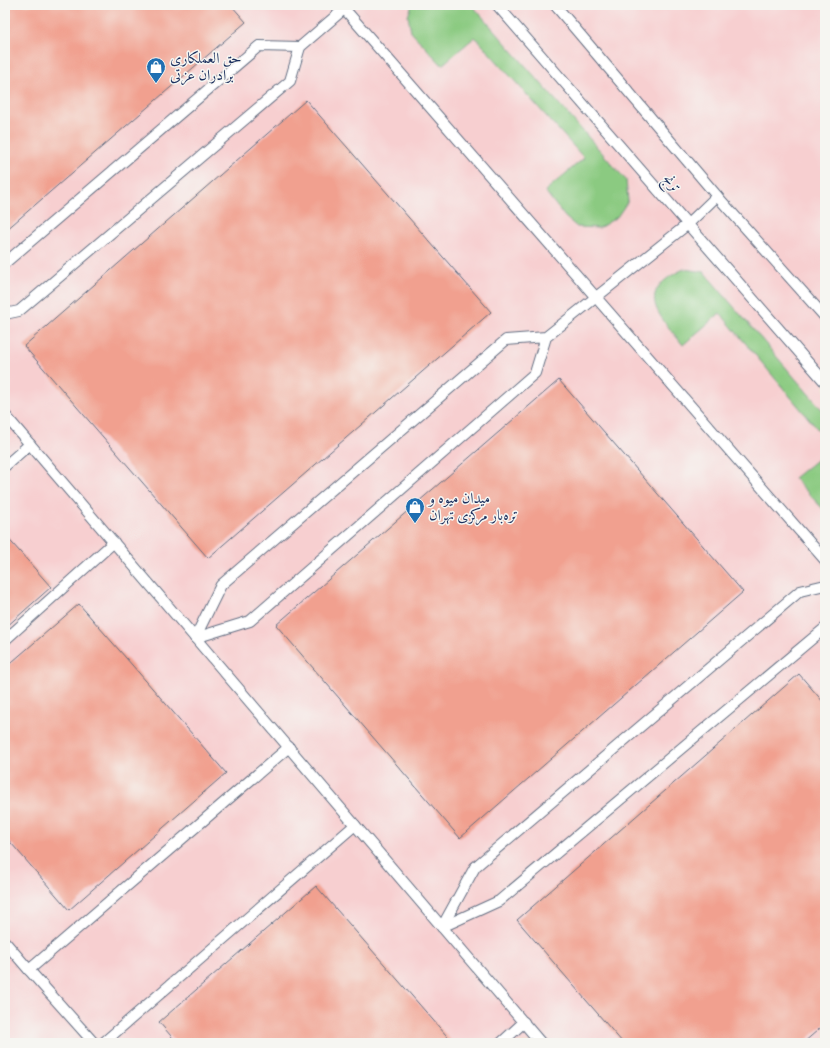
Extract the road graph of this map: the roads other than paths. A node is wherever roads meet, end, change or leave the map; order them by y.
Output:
1 (497, 5) edge
2 (555, 5) edge
3 (343, 7) edge
4 (300, 47) junction
5 (717, 196) junction
6 (688, 224) junction
7 (5, 263) edge
8 (596, 298) junction
9 (5, 314) edge
10 (825, 317) edge
11 (546, 337) junction
12 (825, 382) edge
13 (5, 415) edge
14 (30, 444) junction
15 (5, 466) edge
16 (114, 542) junction
17 (825, 560) edge
18 (825, 585) edge
19 (825, 628) edge
20 (195, 638) junction
21 (5, 640) edge
22 (289, 747) junction
23 (355, 825) junction
24 (442, 927) junction
25 (5, 942) edge
26 (29, 970) junction
27 (524, 1022) junction
28 (94, 1043) edge
29 (103, 1043) edge
30 (501, 1043) edge
31 (541, 1043) edge

1 - 6 lane, ترنج
2 - 5 lane, ترنج
3 - 4 lane
3 - 8 lane
4 - 7 lane
4 - 9 lane
5 - 6 lane
5 - 10 lane, ترنج
6 - 8 lane
6 - 12 lane, ترنج
8 - 11 lane
8 - 17 lane
11 - 20 lane
11 - 20 lane
13 - 14 lane
14 - 15 lane
14 - 16 lane
16 - 20 lane
16 - 21 lane
18 - 24 lane
19 - 24 lane
20 - 22 lane
22 - 23 lane
22 - 26 lane
23 - 24 lane
23 - 29 lane
24 - 27 lane
25 - 26 lane
26 - 28 lane
27 - 30 lane
27 - 31 lane

